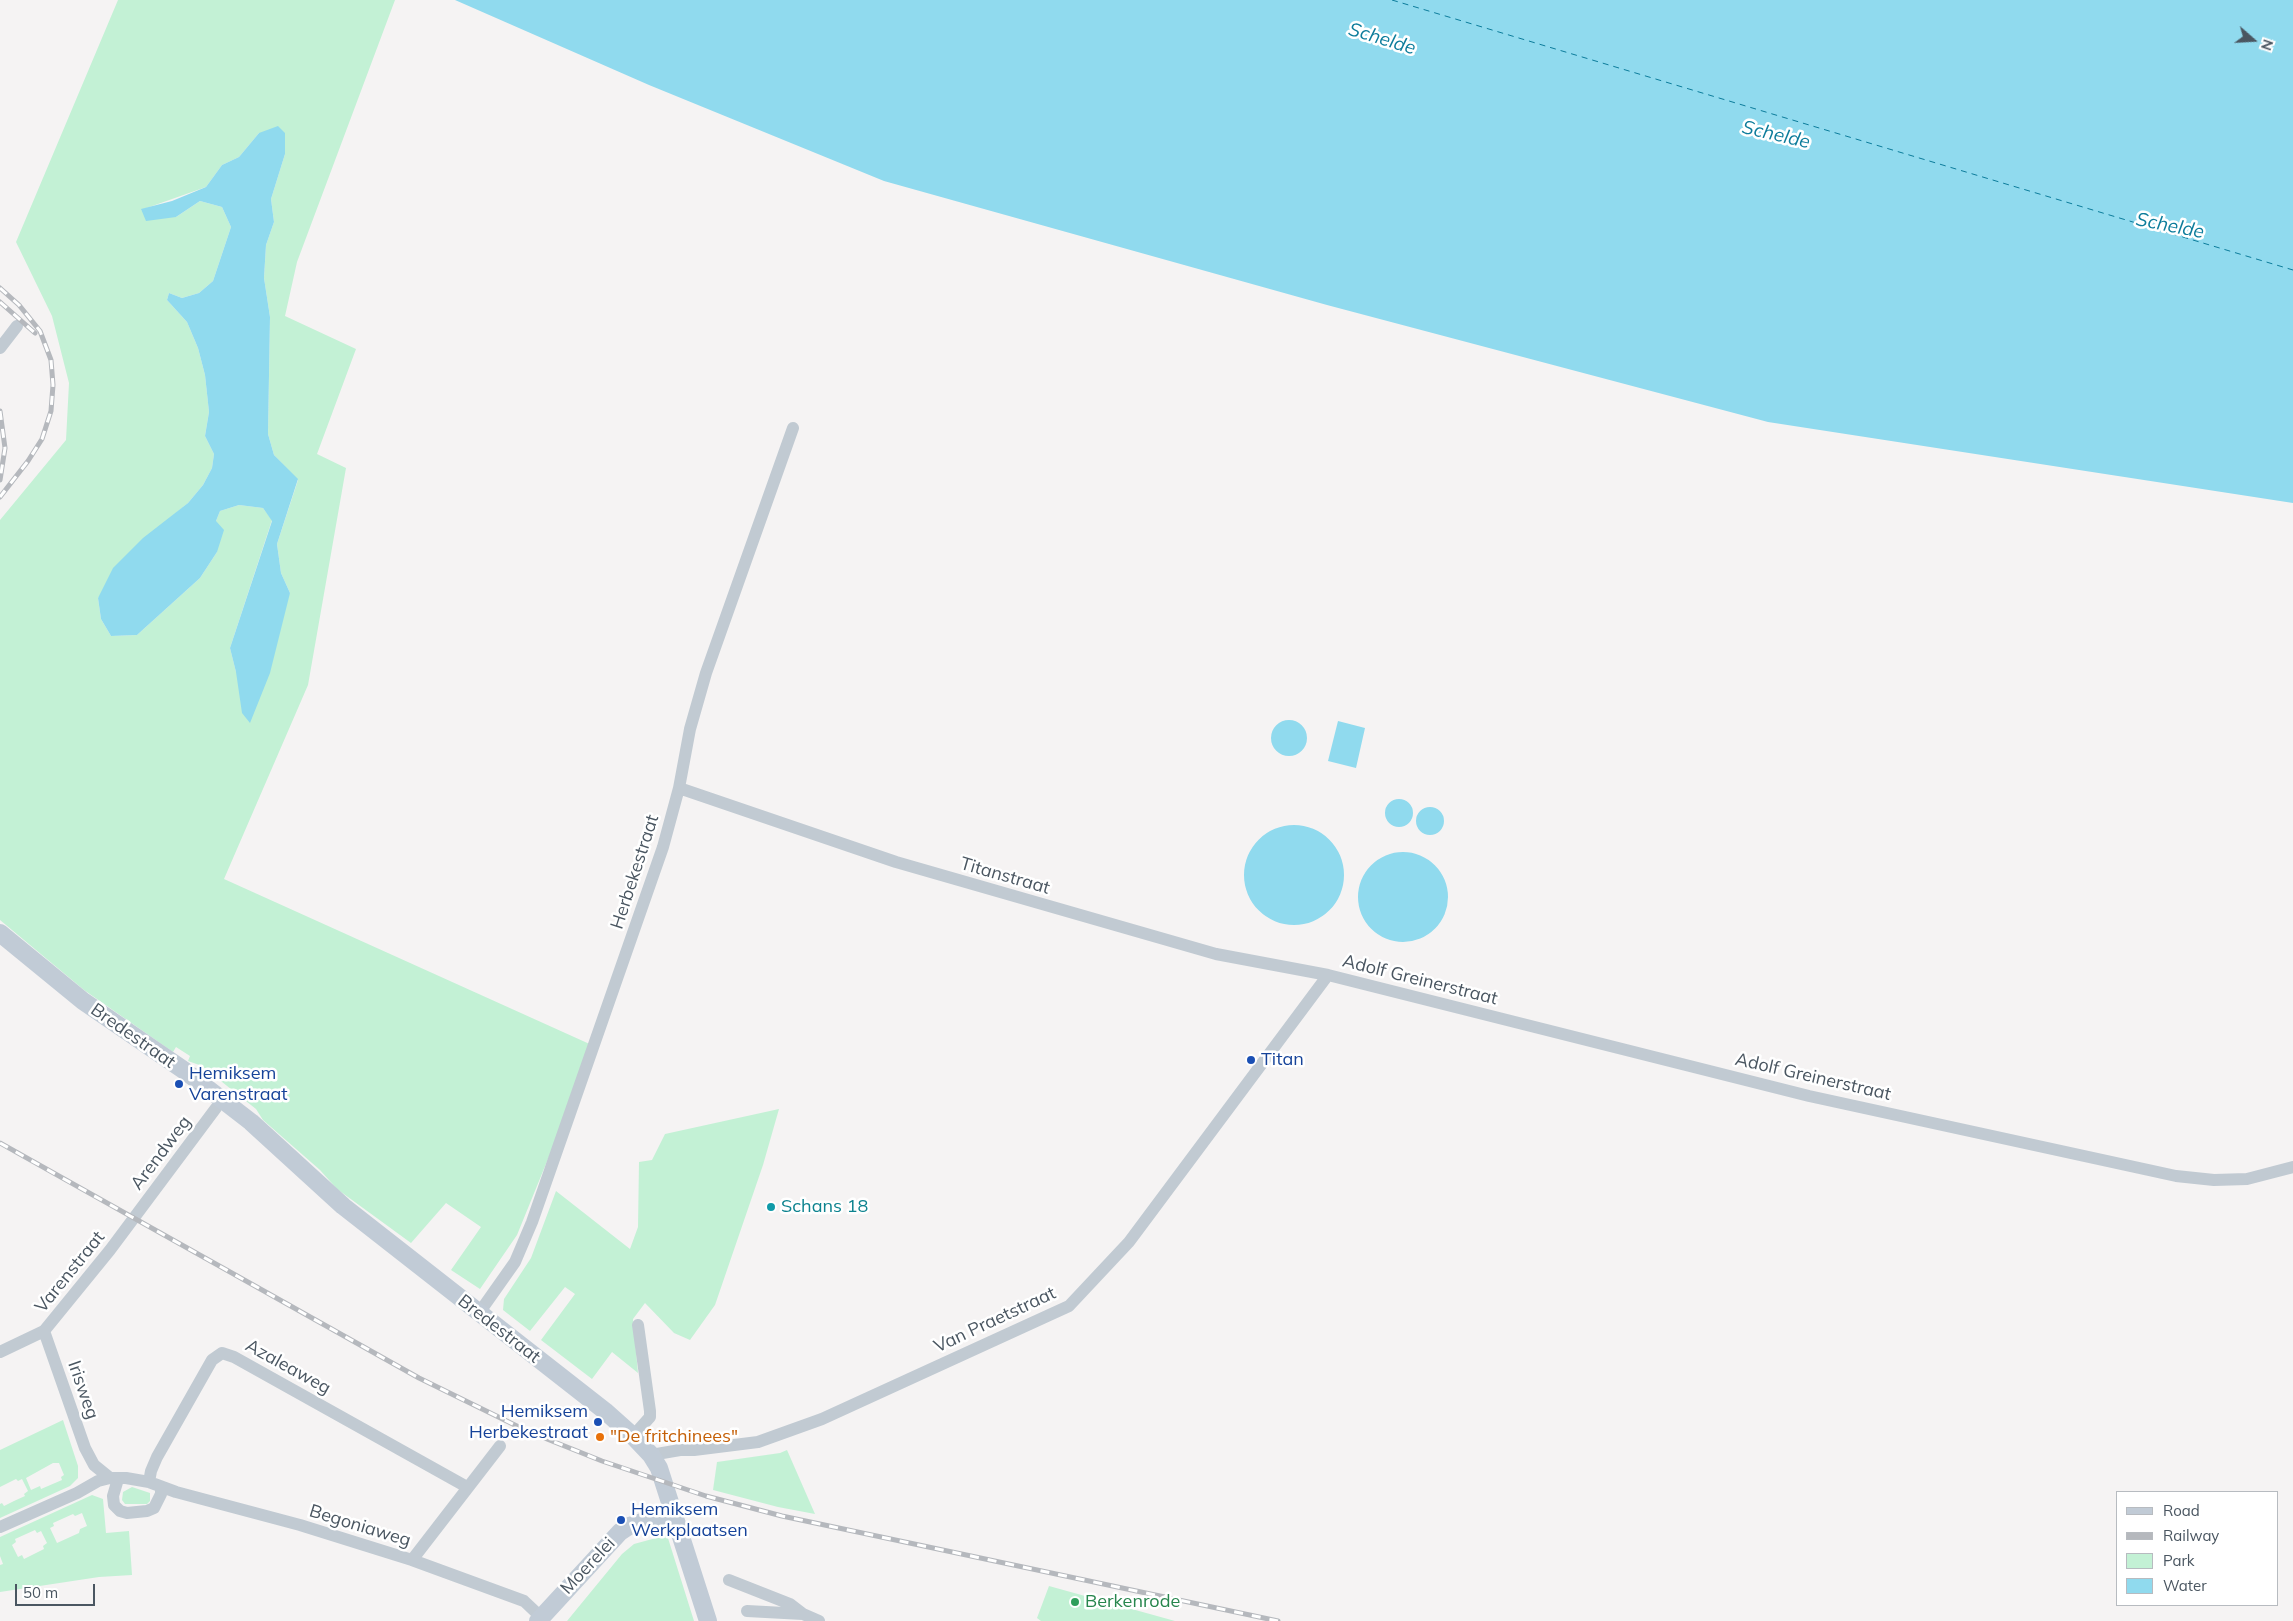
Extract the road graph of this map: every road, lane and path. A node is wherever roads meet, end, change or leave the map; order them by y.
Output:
1 (17, 326) dead end
2 (0, 348) edge
3 (793, 428) dead end
4 (679, 788) junction
5 (0, 933) edge
6 (1328, 975) junction
7 (83, 1001) junction
8 (216, 1108) junction
9 (2293, 1167) edge
10 (343, 1206) junction
11 (133, 1218) joint
12 (479, 1313) junction
13 (638, 1325) dead end
14 (44, 1331) junction
15 (0, 1352) edge
16 (633, 1436) junction
17 (500, 1446) dead end
18 (652, 1455) junction
19 (90, 1460) junction
20 (114, 1479) junction
21 (155, 1485) junction
22 (87, 1486) junction
23 (467, 1487) junction
24 (674, 1512) junction
25 (0, 1528) edge
26 (412, 1560) junction
27 (729, 1580) dead end
28 (747, 1611) dead end
29 (803, 1614) junction
30 (540, 1619) edge
31 (708, 1621) edge
32 (819, 1621) edge

1 - 2 street
3 - 4 street, Herbekestraat
4 - 6 street, Titanstraat
4 - 12 street, Herbekestraat
5 - 7 main road, Bredestraat
6 - 9 street, Adolf Greinerstraat
6 - 18 street, Van Praetstraat
7 - 8 main road, Bredestraat
7 - 10 main road, Bredestraat
8 - 10 main road, Bredestraat
8 - 11 street, Arendweg
10 - 12 main road, Bredestraat
11 - 14 street, Varenstraat
12 - 16 main road, Bredestraat
13 - 16 street
14 - 15 street, Varenstraat
14 - 19 street, Irisweg
16 - 18 main road, Bredestraat
17 - 23 street
18 - 24 main road
19 - 20 street, Irisweg
19 - 22 street, Irisweg
20 - 21 street
20 - 21 street
20 - 22 street
21 - 23 street, Azaleaweg
21 - 26 street, Begoniaweg
22 - 25 street
23 - 26 street
24 - 30 main road, Moerelei
24 - 31 main road
26 - 30 street, Begoniaweg
27 - 29 street
28 - 29 street
29 - 32 street

